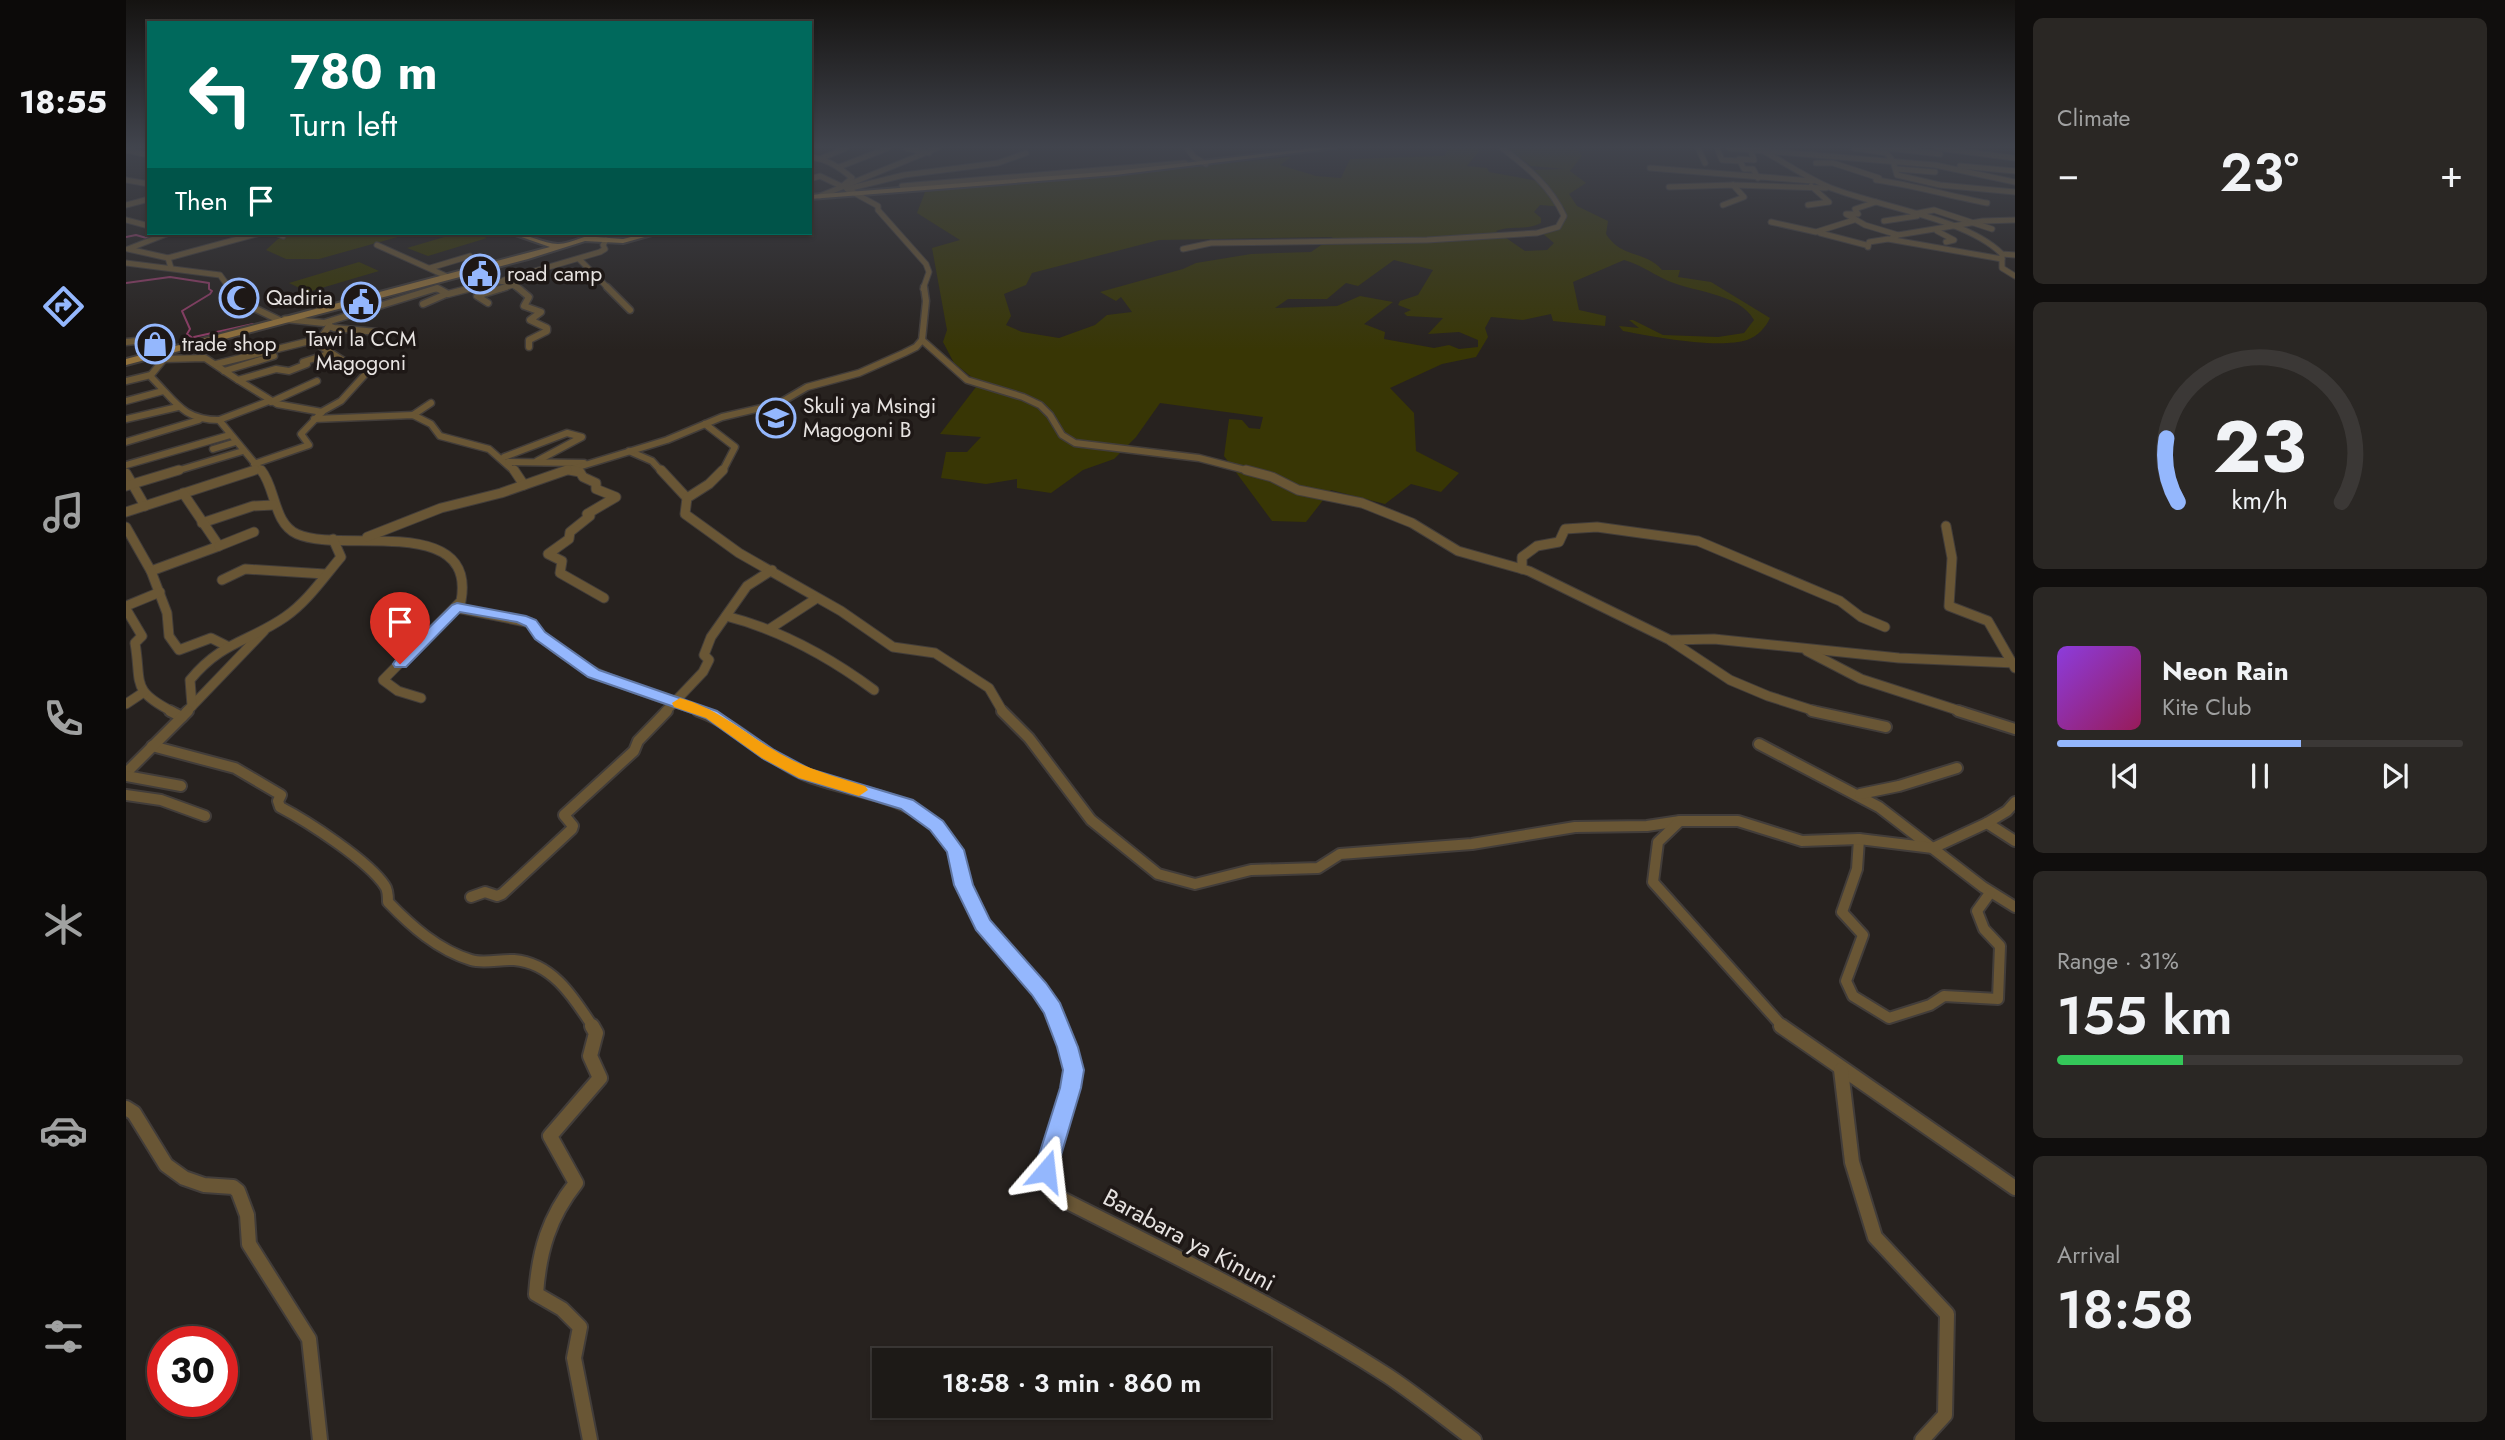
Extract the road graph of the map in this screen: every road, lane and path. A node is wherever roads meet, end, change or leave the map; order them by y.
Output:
1 (883, 215) edge
2 (1564, 215) edge
3 (1848, 215) edge
4 (1909, 215) edge
5 (1952, 215) edge
6 (1913, 216) junction
7 (126, 219) edge
8 (1992, 220) junction
9 (2015, 220) edge
10 (1857, 221) junction
11 (1884, 221) dead end
12 (1771, 222) dead end
13 (1975, 223) junction
14 (147, 225) edge
15 (1955, 227) junction
16 (2004, 227) dead end
17 (1992, 229) dead end
18 (1937, 231) junction
19 (1816, 232) junction
20 (163, 235) edge
21 (252, 235) edge
22 (520, 235) edge
23 (526, 235) edge
24 (643, 235) edge
25 (646, 235) edge
26 (1898, 235) junction
27 (589, 236) edge
28 (604, 238) edge
29 (1888, 239) junction
30 (1946, 242) dead end
31 (558, 245) junction
32 (377, 246) dead end
33 (127, 248) edge
34 (1183, 248) dead end
35 (470, 256) dead end
36 (2002, 256) junction
37 (2015, 256) edge
38 (165, 258) junction
39 (579, 259) junction
40 (126, 263) edge
41 (144, 264) junction
42 (171, 268) junction
43 (430, 268) junction
44 (481, 269) junction
45 (126, 272) edge
46 (446, 276) junction
47 (2015, 276) edge
48 (501, 280) junction
49 (436, 284) junction
50 (513, 285) junction
51 (465, 289) junction
52 (446, 294) junction
53 (477, 296) junction
54 (488, 303) dead end
55 (423, 304) dead end
56 (630, 310) dead end
57 (281, 320) junction
58 (329, 324) junction
59 (377, 332) dead end
60 (922, 340) junction
61 (126, 342) edge
62 (318, 342) junction
63 (529, 347) dead end
64 (331, 353) junction
65 (163, 354) junction
66 (126, 361) edge
67 (216, 364) junction
68 (224, 371) junction
69 (151, 374) junction
70 (238, 380) junction
71 (126, 381) edge
72 (317, 381) dead end
73 (163, 391) junction
74 (137, 398) junction
75 (126, 401) edge
76 (270, 402) junction
77 (431, 403) dead end
78 (178, 407) junction
79 (322, 412) junction
80 (148, 414) junction
81 (413, 415) junction
82 (126, 419) edge
83 (314, 419) junction
84 (200, 420) junction
85 (219, 421) junction
86 (705, 424) junction
87 (230, 435) junction
88 (208, 441) junction
89 (126, 442) edge
90 (236, 442) junction
91 (214, 449) junction
92 (243, 451) junction
93 (629, 452) junction
94 (219, 458) junction
95 (506, 459) junction
96 (537, 461) junction
97 (585, 464) junction
98 (126, 465) edge
99 (257, 467) junction
100 (568, 470) junction
101 (126, 473) edge
102 (129, 485) edge
103 (524, 485) junction
104 (183, 493) junction
105 (687, 498) junction
106 (274, 505) junction
107 (145, 506) junction
108 (126, 512) edge
109 (202, 523) junction
110 (1945, 526) dead end
111 (126, 527) edge
112 (254, 532) dead end
113 (333, 539) junction
114 (363, 539) junction
115 (219, 546) junction
116 (1522, 569) junction
117 (772, 570) junction
118 (151, 571) junction
119 (325, 574) junction
120 (222, 580) dead end
121 (160, 592) junction
122 (817, 597) junction
123 (604, 598) dead end
124 (126, 608) edge
125 (457, 608) junction
126 (726, 616) junction
127 (1885, 627) dead end
128 (267, 628) junction
129 (771, 628) junction
130 (1671, 640) junction
131 (227, 646) junction
132 (1797, 648) junction
133 (138, 665) junction
134 (2014, 665) edge
135 (126, 673) edge
136 (874, 690) dead end
137 (144, 692) junction
138 (421, 698) dead end
139 (676, 702) junction
140 (126, 704) edge
141 (192, 706) junction
142 (182, 717) junction
143 (1886, 727) dead end
144 (2015, 729) edge
145 (1759, 744) dead end
146 (152, 746) junction
147 (1957, 768) dead end
148 (126, 775) edge
149 (181, 786) dead end
150 (1860, 794) junction
151 (126, 795) edge
152 (2015, 802) edge
153 (205, 816) dead end
154 (1680, 821) junction
155 (1987, 823) junction
156 (1859, 839) junction
157 (2015, 841) edge
158 (1933, 848) junction
159 (1990, 893) junction
160 (471, 897) dead end
161 (2015, 906) edge
162 (1840, 1070) junction
163 (126, 1108) edge
164 (2015, 1188) edge
165 (320, 1440) edge
166 (590, 1440) edge
167 (1474, 1440) edge
168 (1922, 1440) edge

1 - 60 street
2 - 34 street
3 - 10 street
4 - 6 street
5 - 13 street
6 - 11 street
6 - 15 street
7 - 14 street
8 - 9 street
8 - 13 street
8 - 16 street
10 - 19 street
10 - 26 street
12 - 19 street
13 - 15 street
13 - 17 street
15 - 18 street
15 - 36 street
18 - 26 street
18 - 30 street
19 - 29 street
20 - 33 street
21 - 38 street
22 - 31 main road
23 - 31 main road
24 - 28 main road
25 - 28 main road
26 - 29 street
27 - 28 main road
27 - 31 main road
28 - 39 street
29 - 36 street
31 - 44 main road
31 - 46 main road
32 - 43 street
33 - 38 street
35 - 43 street
36 - 37 street
36 - 47 street
38 - 41 street
38 - 42 street
39 - 48 street
39 - 56 street
40 - 41 street
41 - 42 street
41 - 45 street
42 - 57 street
43 - 46 street
44 - 48 street
44 - 49 main road
46 - 57 main road
48 - 50 street
48 - 51 street
49 - 52 street
49 - 57 main road
49 - 58 street
50 - 53 street
50 - 63 street
51 - 52 street
51 - 53 street
52 - 55 street
53 - 54 street
57 - 58 street
57 - 65 main road
58 - 59 street
58 - 62 street
60 - 86 street
60 - 116 street
61 - 65 street
62 - 64 street
62 - 67 street
62 - 68 street
64 - 70 street
64 - 79 street
65 - 66 main road
65 - 67 street
65 - 69 street
67 - 68 street
68 - 70 street
69 - 71 street
69 - 73 street
70 - 76 street
71 - 74 street
72 - 76 street
73 - 74 street
73 - 78 street
74 - 75 street
74 - 80 street
76 - 79 street
76 - 85 street
77 - 81 street
78 - 80 street
78 - 84 street
79 - 83 street
80 - 82 street
81 - 83 street
81 - 95 street
83 - 99 street
84 - 85 street
84 - 89 street
85 - 87 street
86 - 93 street
86 - 105 street
87 - 88 street
87 - 90 street
88 - 91 street
88 - 98 street
90 - 91 street
90 - 92 street
91 - 94 street
92 - 94 street
92 - 99 street
93 - 97 street
93 - 105 street
94 - 102 street
95 - 96 street
95 - 96 street
95 - 103 street
96 - 97 street
97 - 100 street
99 - 104 street
99 - 106 street
100 - 103 street
100 - 123 street
101 - 102 street
102 - 107 street
103 - 114 street
104 - 107 street
104 - 109 street
105 - 117 street
106 - 109 street
106 - 113 street
107 - 108 street
109 - 115 street
110 - 134 street
111 - 118 street
112 - 115 street
113 - 114 street
113 - 119 street
114 - 125 street
115 - 118 street
116 - 127 street
116 - 130 street
117 - 122 street
117 - 126 street
118 - 121 street
119 - 120 street
119 - 128 street
121 - 124 street
121 - 131 street
122 - 129 street
122 - 154 street
124 - 133 street
125 - 138 street
125 - 139 street, Barabara ya Kinuni
126 - 129 street
126 - 139 street
128 - 131 street
128 - 141 street
129 - 136 street
130 - 132 street
130 - 143 street
131 - 141 street
132 - 134 street
132 - 144 street
133 - 135 street
133 - 137 street
137 - 140 street
137 - 142 street
139 - 160 street
139 - 167 street, Barabara ya Kinuni
141 - 142 street
142 - 146 street
145 - 150 street
146 - 148 street
146 - 166 street
147 - 150 street
148 - 149 street
150 - 158 street
151 - 153 street
152 - 155 street
154 - 156 street
154 - 162 street
155 - 157 street
155 - 158 street
156 - 158 street
156 - 159 street
158 - 159 street
159 - 161 street
162 - 164 street
162 - 168 street
163 - 165 street

